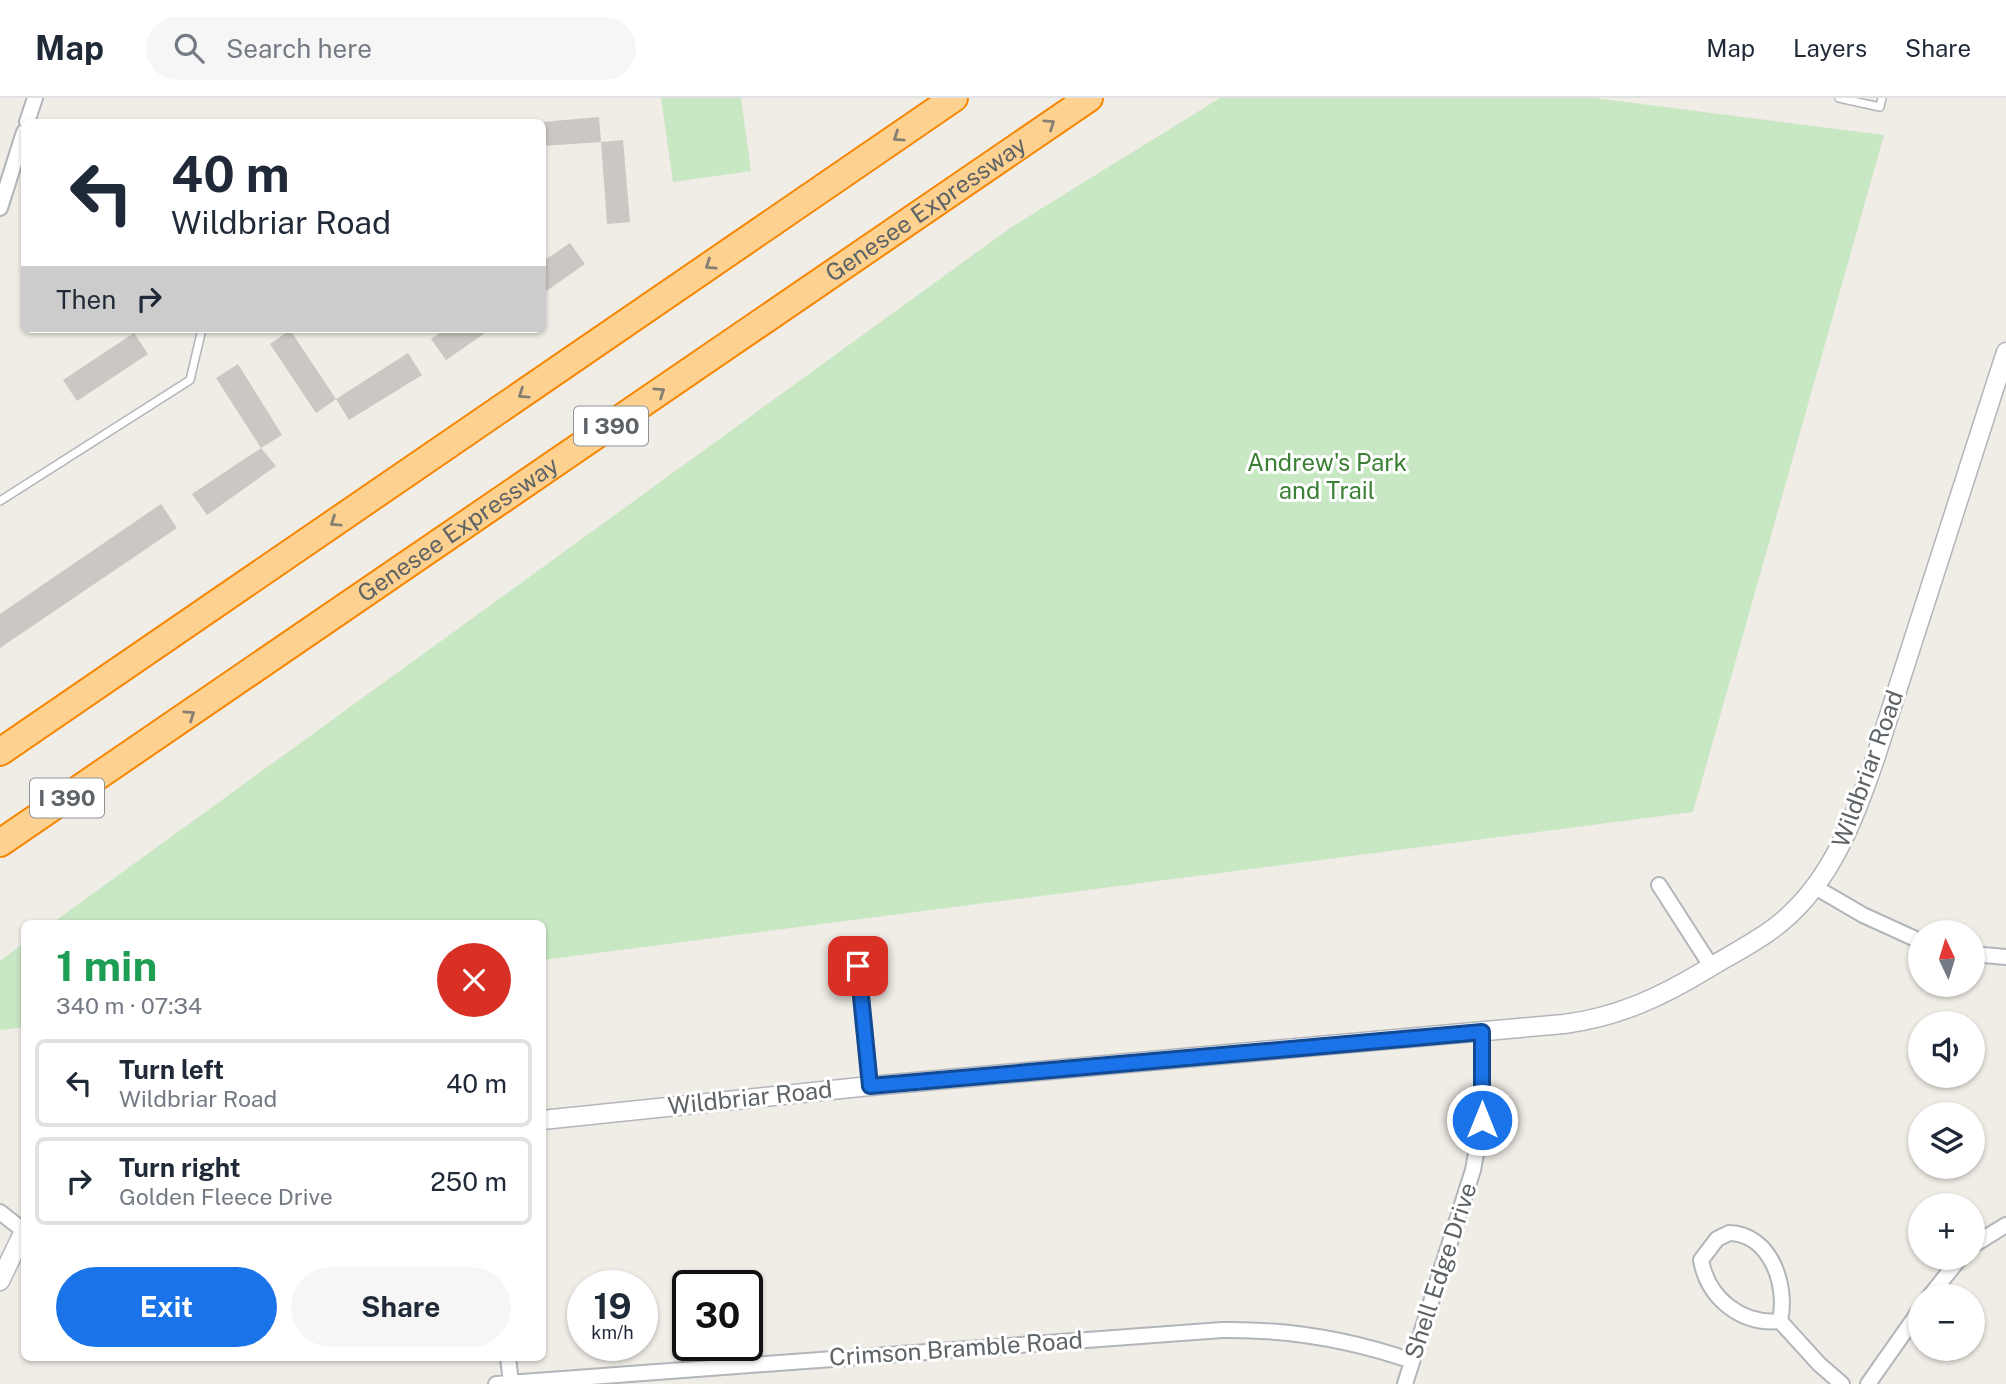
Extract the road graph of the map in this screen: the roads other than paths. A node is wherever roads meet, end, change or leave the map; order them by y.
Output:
1 (36, 98) edge
2 (954, 98) edge
3 (1088, 98) edge
4 (1839, 98) edge
5 (1882, 98) edge
6 (28, 119) edge
7 (20, 158) edge
8 (0, 208) edge
9 (201, 333) edge
10 (2006, 352) edge
11 (0, 502) edge
12 (0, 752) edge
13 (134, 753) junction
14 (0, 843) edge
15 (0, 855) edge
16 (1659, 884) dead end
17 (1815, 887) junction
18 (1908, 936) edge
19 (1985, 955) edge
20 (2006, 957) edge
21 (858, 966) dead end
22 (1711, 966) junction
23 (1482, 1032) junction
24 (870, 1086) junction
25 (546, 1120) edge
26 (0, 1212) edge
27 (2006, 1225) edge
28 (21, 1229) edge
29 (21, 1237) edge
30 (1985, 1239) edge
31 (1950, 1270) edge
32 (0, 1281) edge
33 (1939, 1284) edge
34 (1780, 1321) junction
35 (1908, 1327) edge
36 (508, 1361) edge
37 (1412, 1361) junction
38 (504, 1383) edge
39 (1405, 1384) edge
40 (1842, 1384) edge
41 (1868, 1384) edge

1 - 6 street
2 -> 12 highway
13 -> 3 highway, Genesee Expressway / I 390
4 - 5 lane
7 - 8 street
9 - 11 lane
10 - 17 street, Wildbriar Road
13 - 14 highway, Genesee Expressway / I 390
13 - 15 highway
16 - 22 street
17 - 18 street
17 - 22 street, Wildbriar Road
19 - 20 street
21 - 24 street
22 - 23 street, Wildbriar Road
23 - 24 street, Wildbriar Road
23 - 37 street, Shell Edge Drive
24 - 25 street, Wildbriar Road
26 - 28 street
27 - 30 street
29 - 32 street
31 - 33 street
34 - 34 street
34 - 40 street
35 - 41 street
36 - 38 street
37 - 38 street, Crimson Bramble Road
37 - 39 street, Shell Edge Drive

